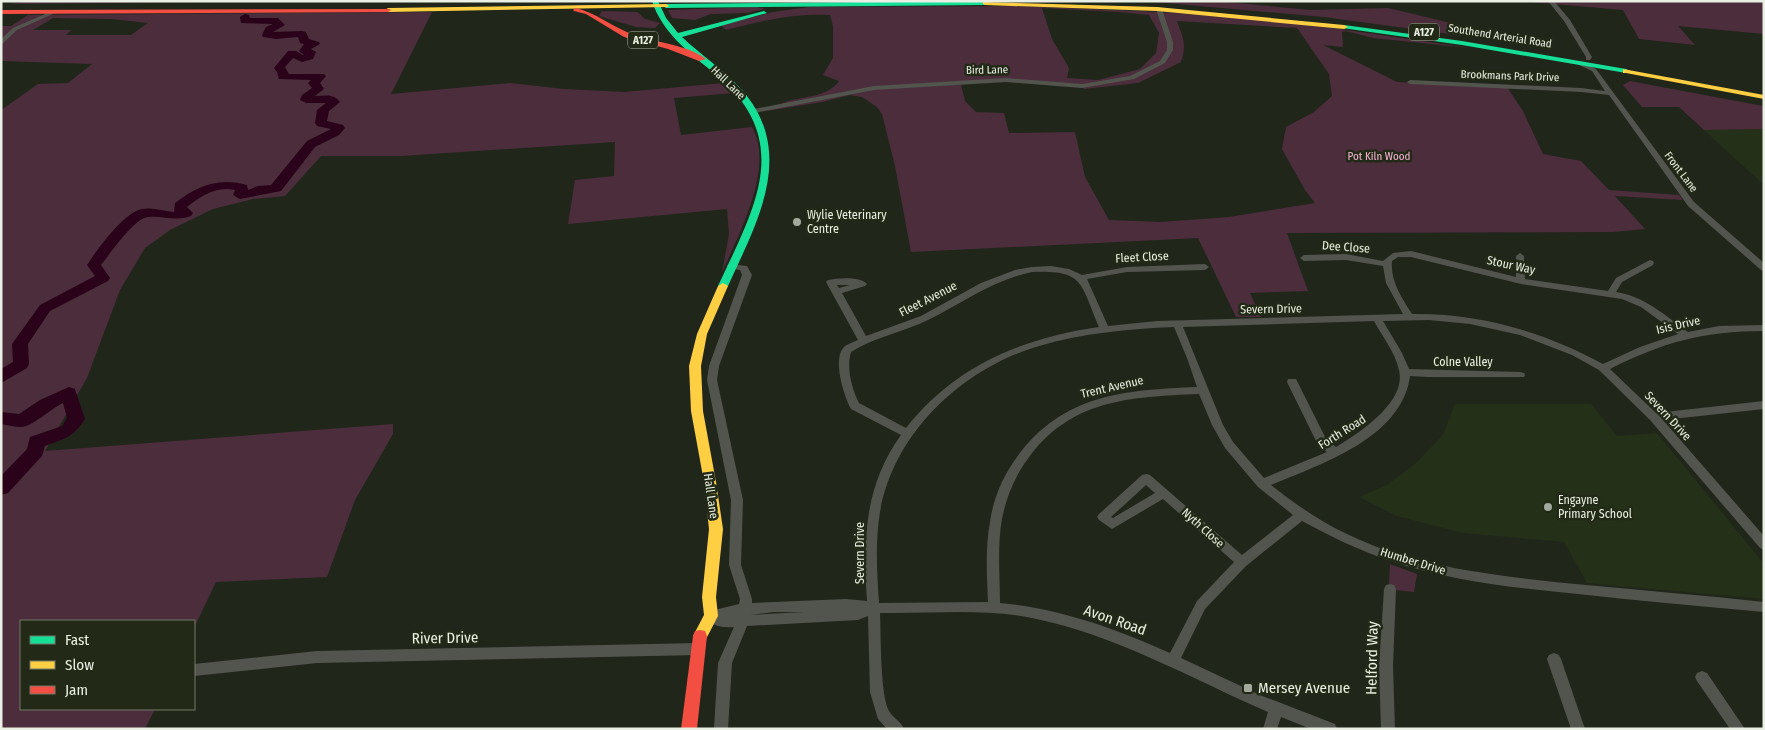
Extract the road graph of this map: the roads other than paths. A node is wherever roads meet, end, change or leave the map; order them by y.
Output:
1 (395, 1) edge
2 (655, 1) edge
3 (763, 1) edge
4 (1080, 1) edge
5 (1551, 1) edge
6 (591, 3) junction
7 (528, 4) edge
8 (355, 5) junction
9 (815, 5) junction
10 (1158, 5) edge
11 (1, 8) edge
12 (1, 12) edge
13 (54, 12) junction
14 (673, 33) junction
15 (640, 39) junction
16 (1, 43) edge
17 (702, 59) junction
18 (1565, 59) junction
19 (1588, 59) junction
20 (1621, 70) junction
21 (1597, 75) junction
22 (1410, 82) dead end
23 (1764, 92) edge
24 (1609, 93) junction
25 (1764, 97) edge
26 (754, 110) junction
27 (1520, 256) dead end
28 (1304, 258) dead end
29 (1751, 258) junction
30 (1764, 258) edge
31 (1650, 263) dead end
32 (1387, 264) junction
33 (731, 266) junction
34 (1205, 267) dead end
35 (1764, 268) edge
36 (1081, 278) junction
37 (1521, 281) junction
38 (837, 292) dead end
39 (1611, 293) junction
40 (1377, 318) junction
41 (1410, 318) junction
42 (1177, 324) junction
43 (1104, 328) junction
44 (1764, 328) edge
45 (1685, 334) junction
46 (864, 342) junction
47 (1603, 368) junction
48 (1406, 372) junction
49 (1520, 374) dead end
50 (1292, 382) dead end
51 (1203, 390) junction
52 (1764, 405) edge
53 (1654, 416) junction
54 (907, 433) junction
55 (1335, 452) junction
56 (1262, 484) junction
57 (1164, 493) junction
58 (1301, 515) junction
59 (1763, 543) edge
60 (1242, 562) junction
61 (1390, 589) dead end
62 (1764, 607) edge
63 (873, 608) junction
64 (994, 608) junction
65 (744, 615) junction
66 (711, 616) junction
67 (698, 649) junction
68 (1554, 658) dead end
69 (1173, 660) junction
70 (195, 670) edge
71 (1702, 677) dead end
72 (1276, 709) junction
73 (689, 729) edge
74 (721, 729) edge
75 (897, 729) edge
76 (1270, 729) edge
77 (1330, 729) edge
78 (1388, 729) edge
79 (1578, 729) edge
80 (1738, 729) edge

1 - 8 main road
2 - 14 main road, Hall Lane
3 - 6 main road
4 - 10 main road, Southend Arterial Road / A127
5 - 19 street
6 - 7 main road
6 - 8 main road
7 - 9 main road, Southend Arterial Road / A127
7 - 13 main road, Southend Arterial Road / A127
7 - 15 main road, A127
8 - 11 main road
9 - 10 main road, Southend Arterial Road / A127
9 - 14 main road, A127
10 - 18 main road, Southend Arterial Road / A127
10 - 19 main road, Southend Arterial Road / A127
10 - 26 street, Bird Lane
12 - 13 main road, Southend Arterial Road / A127
13 - 16 street
14 - 15 main road, A127
14 - 17 main road, Hall Lane
15 - 17 main road, A127
17 - 26 main road, Hall Lane
18 - 20 main road, Southend Arterial Road / A127
18 - 21 street, Front Lane
19 - 23 main road, Southend Arterial Road / A127
20 - 21 street
20 - 25 main road, Southend Arterial Road / A127
21 - 24 street, Front Lane
22 - 24 street, Brookmans Park Drive
24 - 29 street, Front Lane
26 - 33 main road, Hall Lane
27 - 37 street
28 - 32 street, Dee Close
29 - 30 street
29 - 35 street, Front Lane
31 - 39 street
32 - 37 street, Stour Way
32 - 41 street
33 - 65 street, Hall Lane
33 - 66 main road, Hall Lane
34 - 36 street, Fleet Close
36 - 43 street
36 - 46 street, Fleet Avenue
37 - 39 street, Stour Way
38 - 46 street
39 - 45 street, Stour Way
40 - 41 street, Severn Drive
40 - 42 street, Severn Drive
40 - 48 street
41 - 47 street, Severn Drive
42 - 43 street, Severn Drive
42 - 51 street, Humber Drive
43 - 54 street, Severn Drive
44 - 45 street, Isis Drive
45 - 47 street, Isis Drive
46 - 54 street, Fleet Avenue
47 - 53 street, Severn Drive
48 - 49 street, Colne Valley
48 - 55 street, Forth Road
50 - 55 street
51 - 56 street, Humber Drive
51 - 64 street, Trent Avenue
52 - 53 street
53 - 59 street, Severn Drive
54 - 63 street, Severn Drive
55 - 56 street, Forth Road
56 - 58 street, Humber Drive
57 - 57 street, Nyth Close
57 - 60 street, Nyth Close
58 - 60 street
58 - 62 street, Humber Drive
60 - 69 street
61 - 78 street, Helford Way
63 - 64 street, Avon Road
63 - 65 street, Avon Road
63 - 75 street, Severn Drive
64 - 69 street, Avon Road
65 - 66 street, Avon Road
65 - 74 street, Hall Lane
66 - 67 main road, Hall Lane
67 - 70 street, River Drive
67 - 73 main road, Hall Lane
68 - 79 street
69 - 72 street, Avon Road
71 - 80 street
72 - 76 street
72 - 77 street, Avon Road

